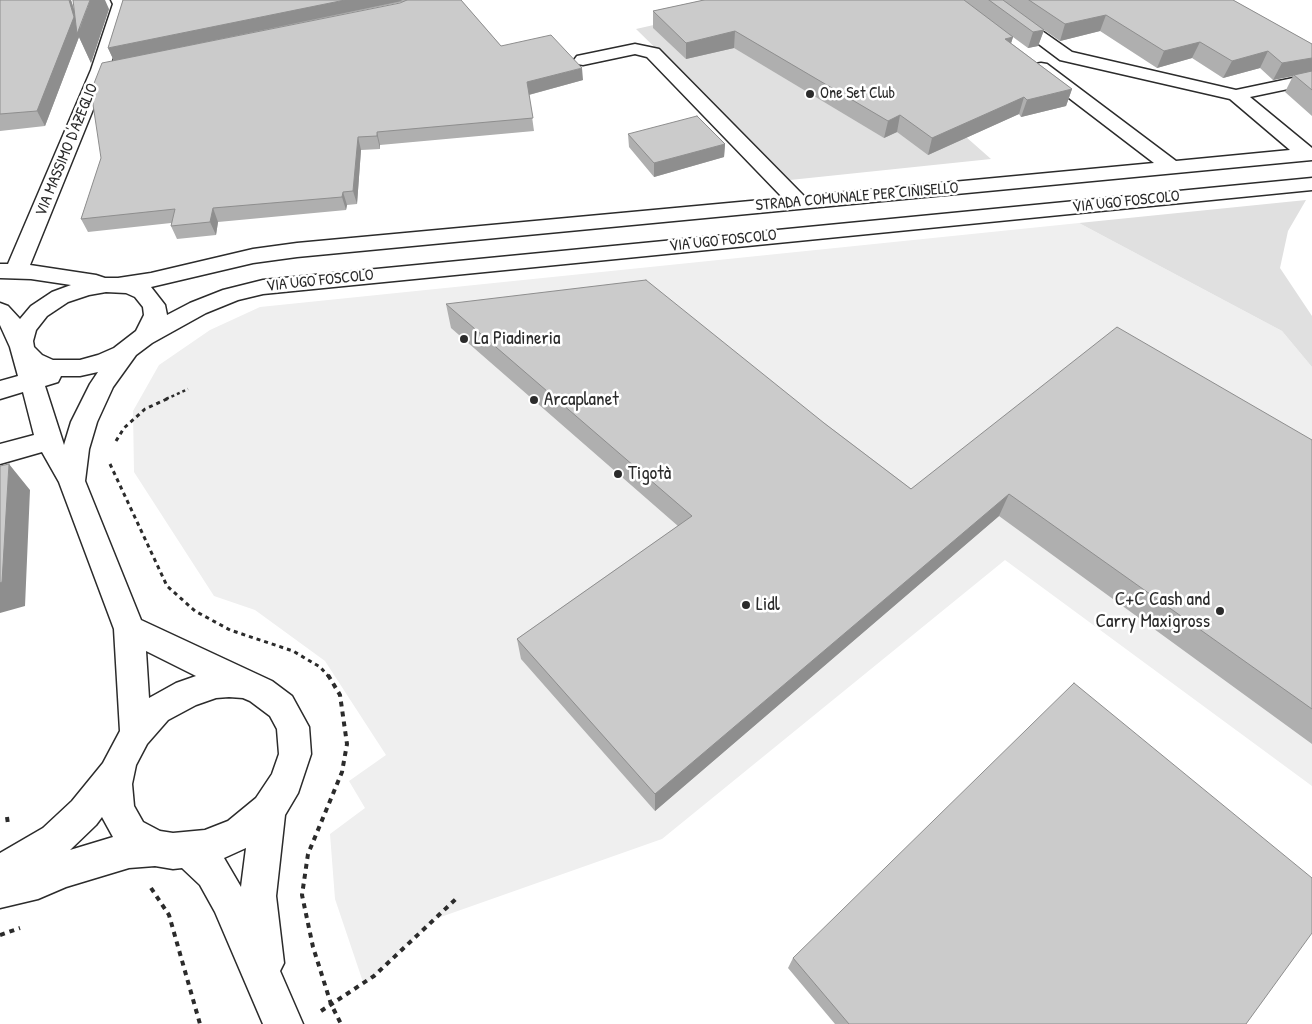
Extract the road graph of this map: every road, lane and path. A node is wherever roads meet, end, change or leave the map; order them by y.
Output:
1 (119, 0) edge
2 (988, 0) edge
3 (1027, 58) edge
4 (583, 60) dead end
5 (120, 66) edge
6 (100, 70) junction
7 (1312, 79) edge
8 (1236, 95) junction
9 (1309, 154) edge
10 (1171, 167) junction
11 (1312, 184) edge
12 (799, 202) junction
13 (402, 240) joint
14 (9, 270) edge
15 (118, 285) junction
16 (0, 311) edge
17 (136, 344) junction
18 (23, 349) junction
19 (92, 366) junction
20 (32, 381) junction
21 (188, 389) dead end
22 (0, 390) edge
23 (50, 441) junction
24 (113, 448) dead end
25 (0, 454) edge
26 (72, 481) junction
27 (130, 630) junction
28 (245, 684) junction
29 (136, 733) junction
30 (118, 772) junction
31 (268, 810) junction
32 (171, 849) junction
33 (0, 873) edge
34 (141, 888) dead end
35 (0, 890) edge
36 (458, 897) dead end
37 (26, 926) dead end
38 (0, 935) edge
39 (267, 984) junction
40 (200, 1024) edge
41 (283, 1024) edge
42 (341, 1024) edge

1 - 6 street, VIA MASSIMO D'AZEGLIO
2 - 8 street
3 - 10 street
4 - 12 street
5 - 6 street
6 - 14 street, VIA MASSIMO D'AZEGLIO
7 - 8 street
8 - 9 street
9 - 10 street, STRADA COMUNALE PER CINISELLO
10 - 12 street, STRADA COMUNALE PER CINISELLO
11 - 17 street, VIA UGO FOSCOLO
12 - 13 street, STRADA COMUNALE PER CINISELLO
13 - 15 street, VIA UGO FOSCOLO
14 - 15 street
15 - 17 street
15 - 18 street, VIA UGO FOSCOLO
16 - 18 street
17 - 19 street, VIA UGO FOSCOLO
17 - 26 street
18 - 19 street
18 - 20 street
19 - 20 street
20 - 22 street
20 - 23 street
21 - 24 path
23 - 25 street
23 - 26 street
26 - 27 street
27 - 28 street
27 - 29 street
28 - 29 street
28 - 31 street
29 - 30 street
30 - 32 street
30 - 33 street
31 - 32 street
31 - 39 street
32 - 35 street
32 - 39 street
34 - 40 path
36 - 42 path
37 - 38 path
39 - 41 street

